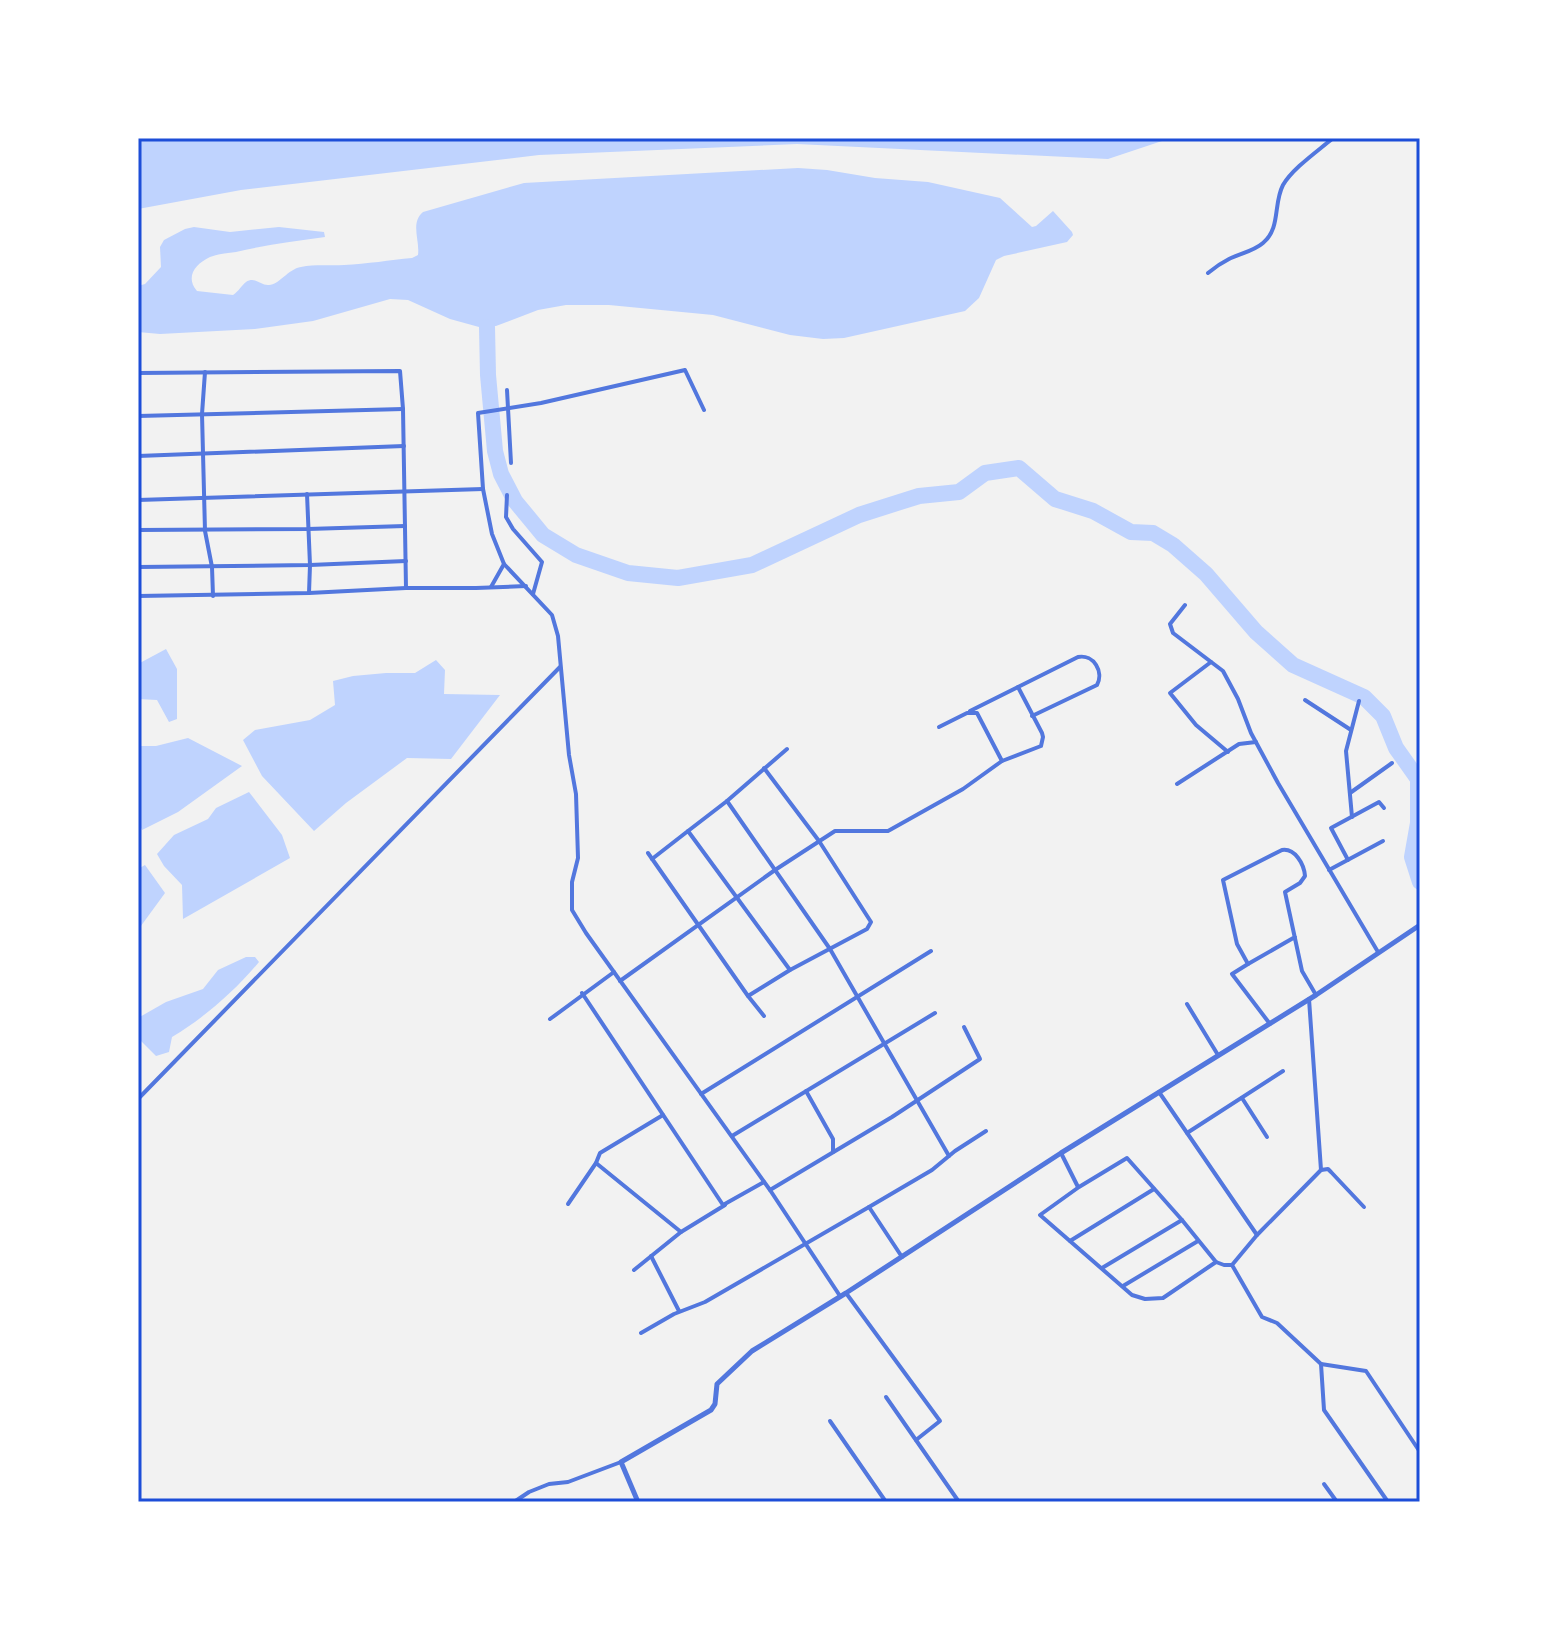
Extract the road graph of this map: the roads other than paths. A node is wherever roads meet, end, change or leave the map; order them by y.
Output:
1 (1333, 138) edge
2 (1208, 273) dead end
3 (205, 372) junction
4 (138, 373) edge
5 (507, 390) dead end
6 (509, 408) junction
7 (403, 409) junction
8 (704, 410) dead end
9 (202, 414) junction
10 (138, 416) edge
11 (404, 446) junction
12 (202, 455) junction
13 (138, 456) edge
14 (511, 463) dead end
15 (483, 489) junction
16 (404, 492) junction
17 (307, 494) junction
18 (507, 495) dead end
19 (204, 498) junction
20 (138, 500) edge
21 (405, 526) junction
22 (308, 529) junction
23 (138, 530) edge
24 (205, 531) junction
25 (406, 561) junction
26 (504, 564) junction
27 (310, 565) junction
28 (138, 567) edge
29 (212, 567) junction
30 (526, 586) junction
31 (406, 588) junction
32 (491, 588) junction
33 (309, 593) junction
34 (533, 594) junction
35 (138, 596) edge
36 (213, 596) junction
37 (1185, 605) dead end
38 (1211, 662) junction
39 (560, 667) junction
40 (1018, 687) junction
41 (1305, 700) dead end
42 (1359, 701) dead end
43 (967, 713) junction
44 (1032, 716) junction
45 (939, 727) dead end
46 (1351, 730) junction
47 (1256, 742) junction
48 (787, 749) dead end
49 (1228, 752) junction
50 (1002, 761) junction
51 (1392, 763) dead end
52 (764, 768) junction
53 (1177, 784) dead end
54 (1350, 793) junction
55 (727, 801) junction
56 (1384, 808) dead end
57 (1352, 817) junction
58 (688, 831) junction
59 (819, 841) junction
60 (1383, 841) dead end
61 (648, 853) dead end
62 (652, 859) junction
63 (1348, 860) junction
64 (775, 870) junction
65 (1329, 870) junction
66 (737, 897) junction
67 (698, 925) junction
68 (1420, 925) edge
69 (1295, 937) junction
70 (830, 949) junction
71 (931, 951) dead end
72 (1378, 952) junction
73 (1248, 964) junction
74 (790, 970) junction
75 (614, 972) junction
76 (620, 981) junction
77 (582, 993) junction
78 (1316, 995) junction
79 (748, 996) junction
80 (857, 996) junction
81 (1309, 999) junction
82 (1187, 1004) dead end
83 (935, 1013) dead end
84 (764, 1016) dead end
85 (550, 1019) dead end
86 (1270, 1024) junction
87 (964, 1027) dead end
88 (885, 1043) junction
89 (1218, 1055) junction
90 (1283, 1071) dead end
91 (806, 1091) junction
92 (1159, 1092) junction
93 (701, 1094) junction
94 (1242, 1098) junction
95 (138, 1099) edge
96 (917, 1100) junction
97 (663, 1115) junction
98 (986, 1131) dead end
99 (1187, 1133) junction
100 (731, 1136) junction
101 (1267, 1137) dead end
102 (833, 1152) junction
103 (1061, 1153) junction
104 (949, 1156) junction
105 (596, 1163) junction
106 (1321, 1170) junction
107 (764, 1182) junction
108 (1079, 1187) junction
109 (1154, 1189) junction
110 (770, 1190) junction
111 (728, 1203) junction
112 (568, 1204) dead end
113 (869, 1207) junction
114 (1364, 1207) dead end
115 (1182, 1220) junction
116 (681, 1232) junction
117 (1257, 1235) junction
118 (1070, 1241) junction
119 (1198, 1241) junction
120 (804, 1243) junction
121 (651, 1256) junction
122 (902, 1257) junction
123 (1216, 1262) junction
124 (1232, 1265) junction
125 (1102, 1268) junction
126 (634, 1270) dead end
127 (1123, 1286) junction
128 (843, 1294) junction
129 (679, 1312) junction
130 (641, 1333) dead end
131 (1321, 1364) junction
132 (886, 1397) dead end
133 (830, 1421) dead end
134 (916, 1440) junction
135 (1420, 1452) edge
136 (621, 1462) junction
137 (1324, 1484) dead end
138 (514, 1502) edge
139 (638, 1502) edge
140 (886, 1502) edge
141 (959, 1502) edge
142 (1337, 1502) edge
143 (1388, 1502) edge

1 - 2 street
3 - 4 street
3 - 7 street
3 - 9 street
5 - 6 street
6 - 8 street
6 - 14 street
6 - 15 street
7 - 9 street
7 - 11 street
9 - 10 street
9 - 12 street
11 - 12 street
11 - 16 street
12 - 13 street
12 - 19 street
15 - 16 street
15 - 26 street
16 - 17 street
16 - 21 street
17 - 19 street
17 - 22 street
18 - 34 street
19 - 20 street
19 - 24 street
21 - 22 street
21 - 25 street
22 - 24 street
22 - 27 street
23 - 24 street
24 - 29 street
25 - 27 street
25 - 31 street
26 - 30 street
26 - 32 street
27 - 29 street
27 - 33 street
28 - 29 street
29 - 36 street
30 - 32 street
30 - 34 street
31 - 32 street
31 - 33 street
33 - 36 street
34 - 39 street
35 - 36 street
37 - 38 street
38 - 47 street
38 - 49 street
39 - 75 street
39 - 95 street
40 - 43 street
40 - 44 street
40 - 44 street
41 - 46 street
42 - 46 street
43 - 45 street
43 - 50 street
44 - 50 street
46 - 54 street
47 - 49 street
47 - 65 street
48 - 52 street
49 - 53 street
50 - 59 street
51 - 54 street
52 - 55 street
52 - 59 street
54 - 57 street
55 - 58 street
55 - 64 street
56 - 57 street
57 - 63 street
58 - 62 street
58 - 66 street
59 - 64 street
59 - 70 street
60 - 63 street
61 - 62 street
62 - 67 street
63 - 65 street
64 - 66 street
64 - 70 street
65 - 72 street
66 - 67 street
66 - 74 street
67 - 76 street
67 - 79 street
68 - 72 street
69 - 73 street
69 - 73 street
69 - 78 street
70 - 74 street
70 - 80 street
71 - 80 street
72 - 78 street
73 - 86 street
74 - 79 street
75 - 76 street
75 - 77 street
76 - 93 street
77 - 85 street
77 - 97 street
78 - 81 street
79 - 84 street
80 - 88 street
80 - 93 street
81 - 86 street
81 - 106 street
82 - 89 street
83 - 88 street
86 - 89 street
87 - 96 street
88 - 91 street
88 - 96 street
89 - 92 street
90 - 94 street
91 - 100 street
91 - 102 street
92 - 99 street
92 - 103 street
93 - 100 street
94 - 99 street
94 - 101 street
96 - 102 street
96 - 104 street
97 - 105 street
97 - 111 street
98 - 104 street
99 - 117 street
100 - 107 street
102 - 110 street
103 - 108 street
103 - 122 street
104 - 113 street
105 - 112 street
105 - 116 street
106 - 114 street
106 - 117 street
107 - 110 street
107 - 111 street
108 - 109 street
108 - 118 street
109 - 115 street
109 - 118 street
110 - 120 street
111 - 116 street
113 - 120 street
113 - 122 street
115 - 119 street
115 - 125 street
116 - 121 street
117 - 124 street
118 - 125 street
119 - 123 street
119 - 127 street
120 - 128 street
120 - 129 street
121 - 126 street
121 - 129 street
122 - 128 street
123 - 124 street
123 - 127 street
124 - 131 street
125 - 127 street
128 - 134 street
128 - 136 street
129 - 130 street
131 - 135 street
131 - 143 street
132 - 134 street
133 - 140 street
134 - 141 street
136 - 138 street
136 - 139 street
137 - 142 street

